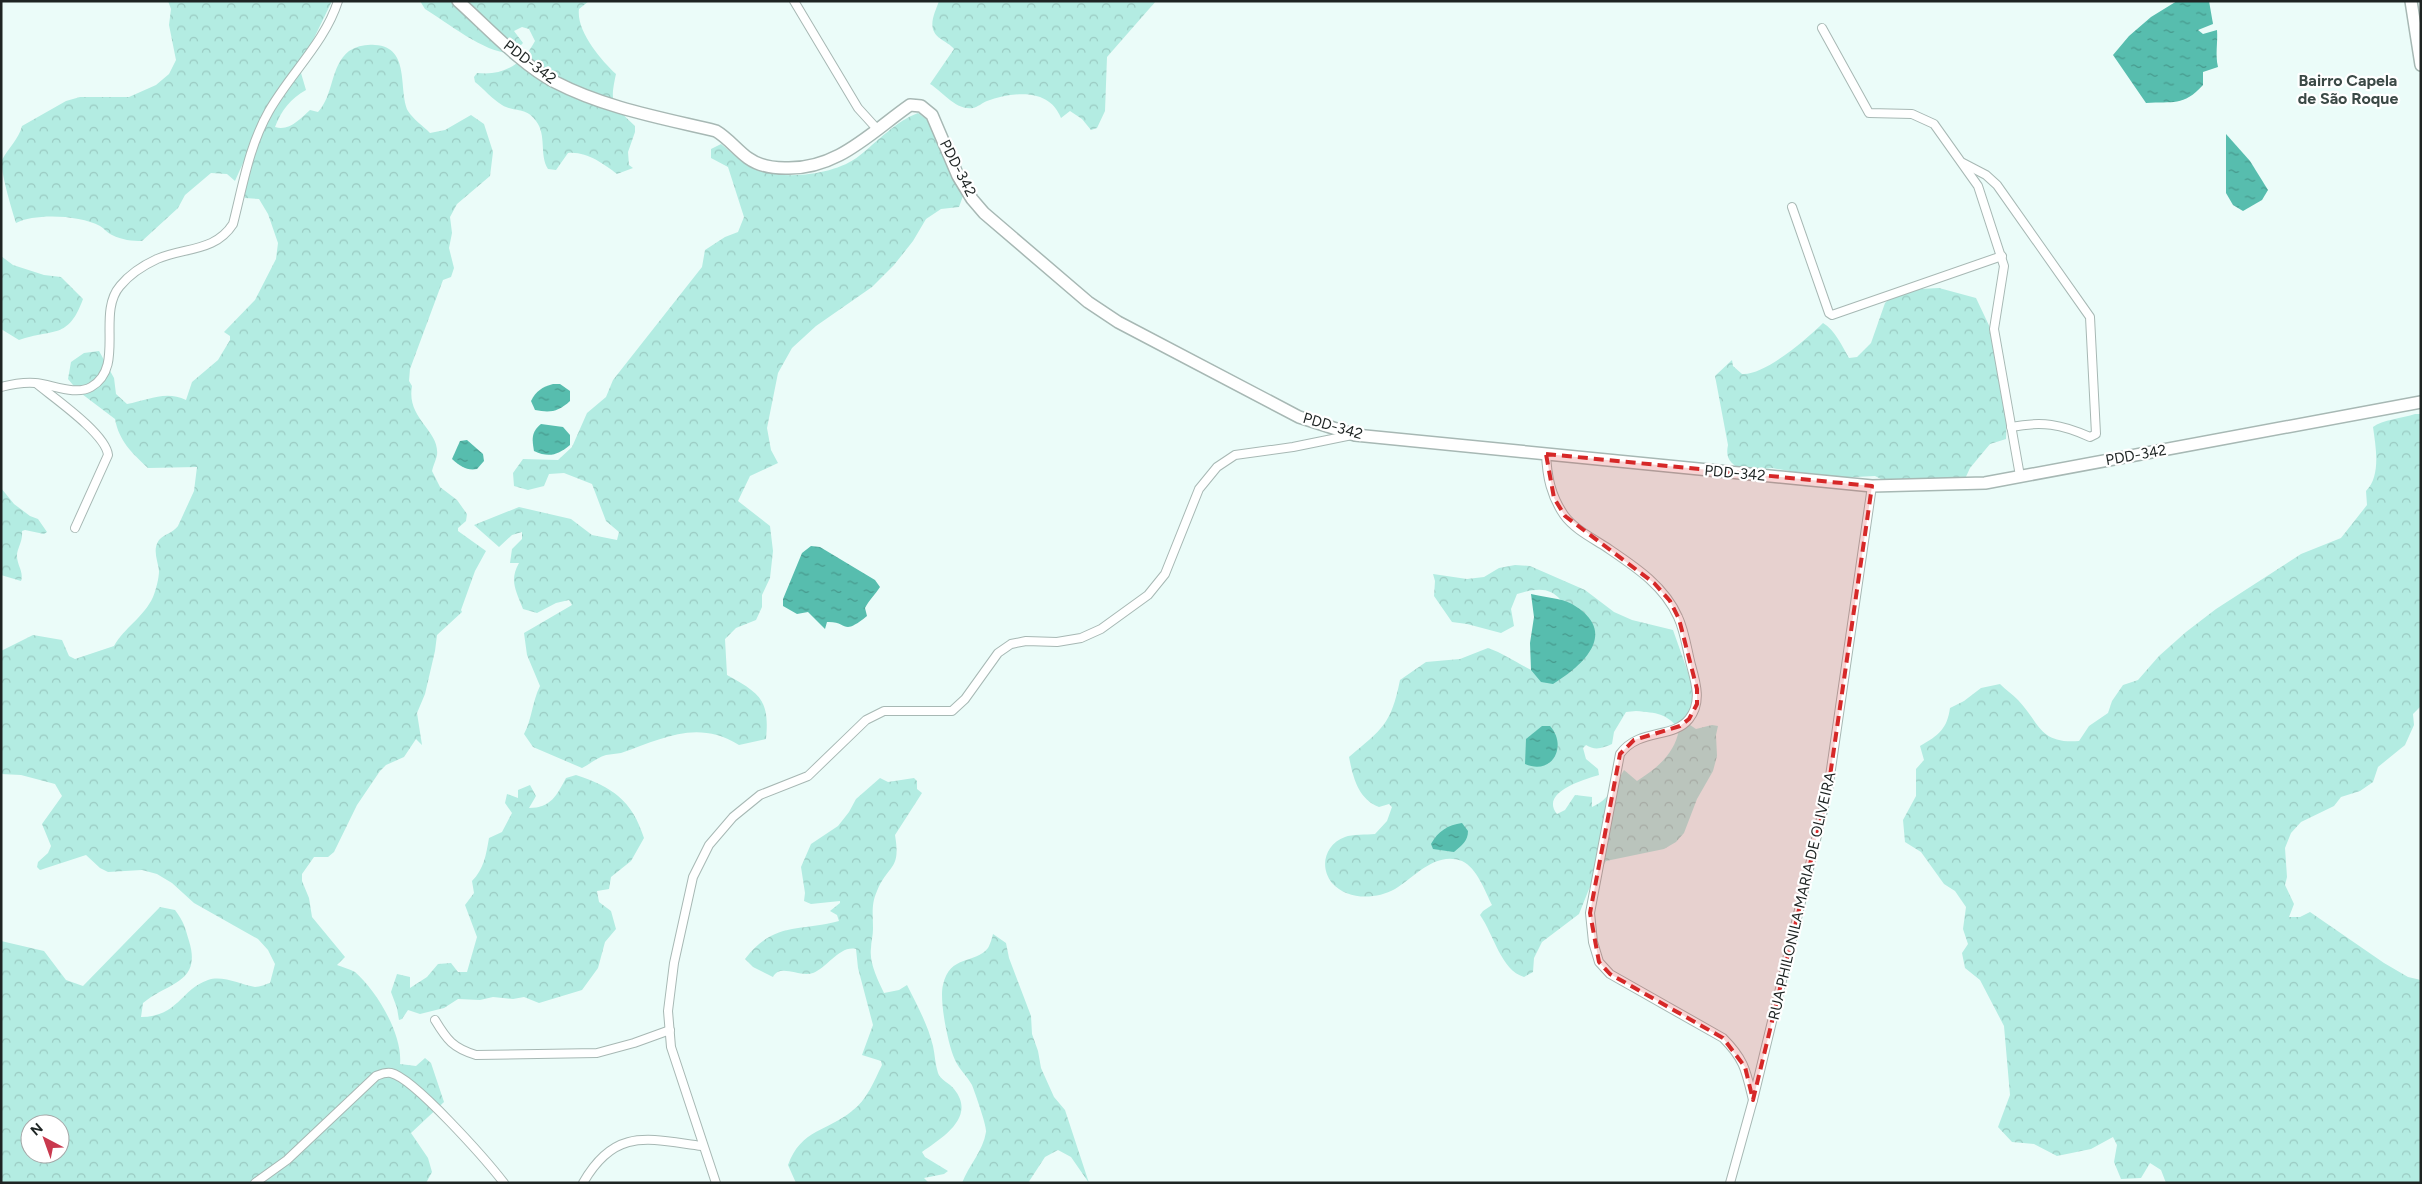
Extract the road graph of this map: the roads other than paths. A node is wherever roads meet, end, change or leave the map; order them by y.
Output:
1 (338, 1) edge
2 (458, 1) edge
3 (794, 1) edge
4 (2411, 1) edge
5 (1822, 28) dead end
6 (2419, 41) edge
7 (2421, 65) edge
8 (878, 130) junction
9 (1962, 162) junction
10 (1792, 208) dead end
11 (2002, 256) junction
12 (36, 383) junction
13 (1, 387) edge
14 (2421, 402) edge
15 (2011, 427) junction
16 (1355, 435) junction
17 (1546, 454) junction
18 (2020, 476) junction
19 (1872, 486) junction
20 (75, 528) dead end
21 (435, 1020) dead end
22 (670, 1030) junction
23 (1753, 1100) junction
24 (702, 1146) junction
25 (255, 1183) edge
26 (504, 1183) edge
27 (583, 1183) edge
28 (716, 1183) edge
29 (1730, 1183) edge

1 - 12 street
2 - 8 street, PDD-342 / PDD-342
3 - 8 street
4 - 6 street
5 - 9 street
6 - 7 street
8 - 16 street, PDD-342 / PDD-342
9 - 11 street
9 - 15 street
10 - 11 street
11 - 15 street
12 - 13 street
12 - 20 street
14 - 18 street, PDD-342 / PDD-342
15 - 18 street
16 - 17 street, PDD-342 / PDD-342
16 - 22 street
17 - 19 street, PDD-342 / PDD-342
17 - 23 street
18 - 19 street, PDD-342 / PDD-342
19 - 23 street, RUA PHILONILA MARIA DE OLIVEIRA
21 - 22 street
22 - 24 street
23 - 29 street, RUA PHILONILA MARIA DE OLIVEIRA
24 - 27 street
24 - 28 street
25 - 26 street

